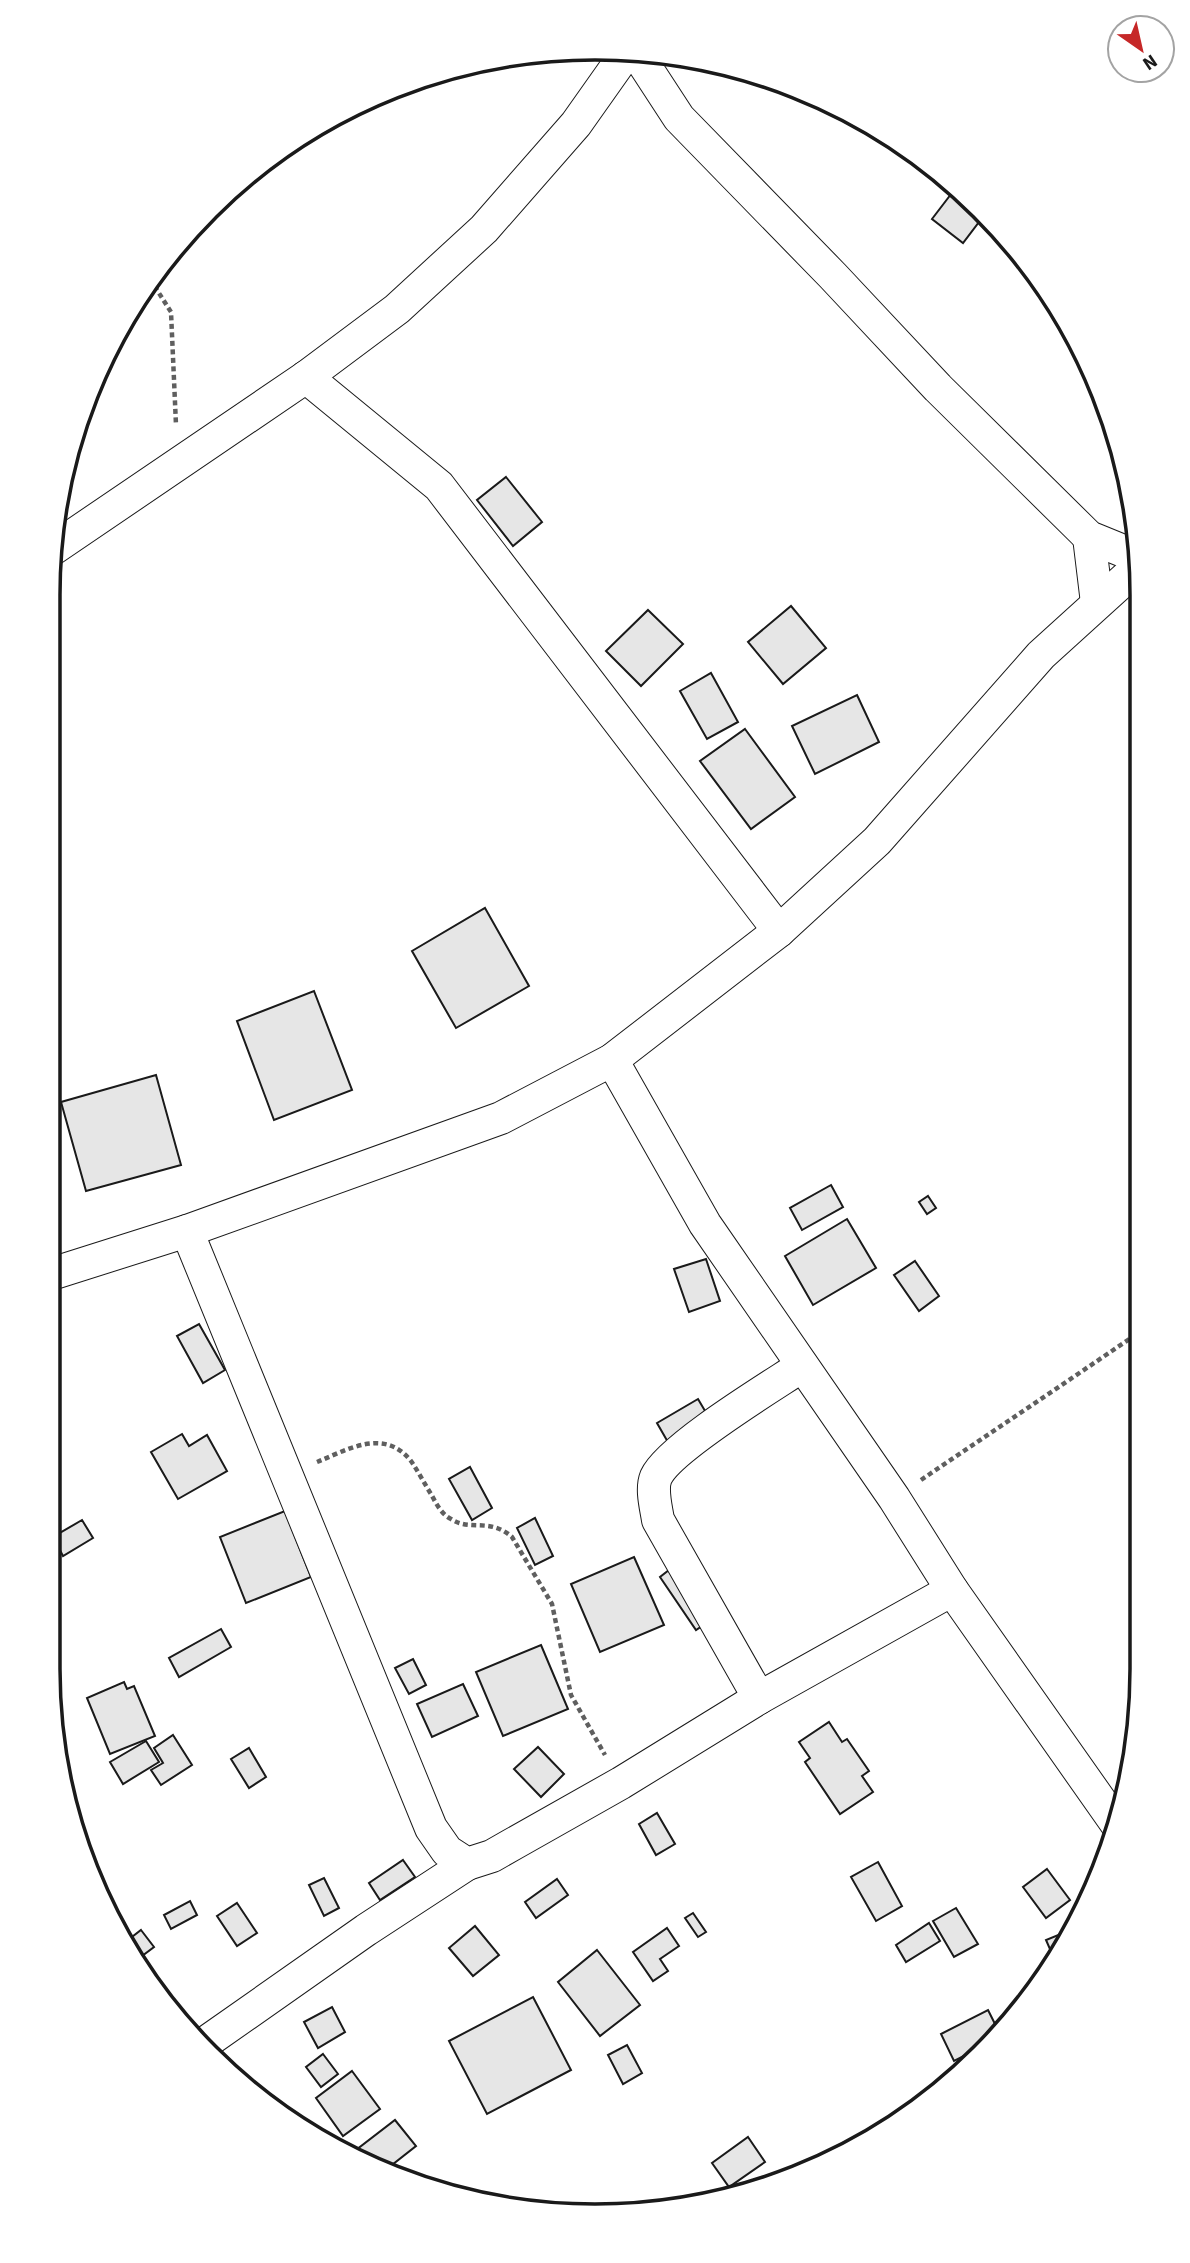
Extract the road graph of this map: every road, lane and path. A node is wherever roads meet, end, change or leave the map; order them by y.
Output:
1 (620, 61) edge
2 (643, 62) edge
3 (156, 289) edge
4 (306, 377) junction
5 (177, 463) junction
6 (1089, 537) junction
7 (63, 542) edge
8 (1128, 553) edge
9 (1129, 575) edge
10 (1097, 603) junction
11 (779, 931) junction
12 (612, 1060) junction
13 (187, 1231) junction
14 (60, 1271) edge
15 (1130, 1339) edge
16 (802, 1366) junction
17 (281, 1462) junction
18 (894, 1498) junction
19 (952, 1590) junction
20 (760, 1698) junction
21 (621, 1783) junction
22 (1110, 1814) edge
23 (467, 1864) junction
24 (209, 2040) edge

1 - 4 street
2 - 6 street
3 - 5 path
4 - 5 street
4 - 11 street
5 - 7 street
6 - 8 street
6 - 10 street
9 - 10 street
10 - 11 street
11 - 12 street
12 - 13 street
12 - 16 street
13 - 14 street
13 - 17 street
15 - 18 path
16 - 18 street
16 - 20 street
17 - 21 path
17 - 23 street
18 - 19 street
19 - 20 street
19 - 22 street
20 - 21 street
21 - 23 street
23 - 24 street

